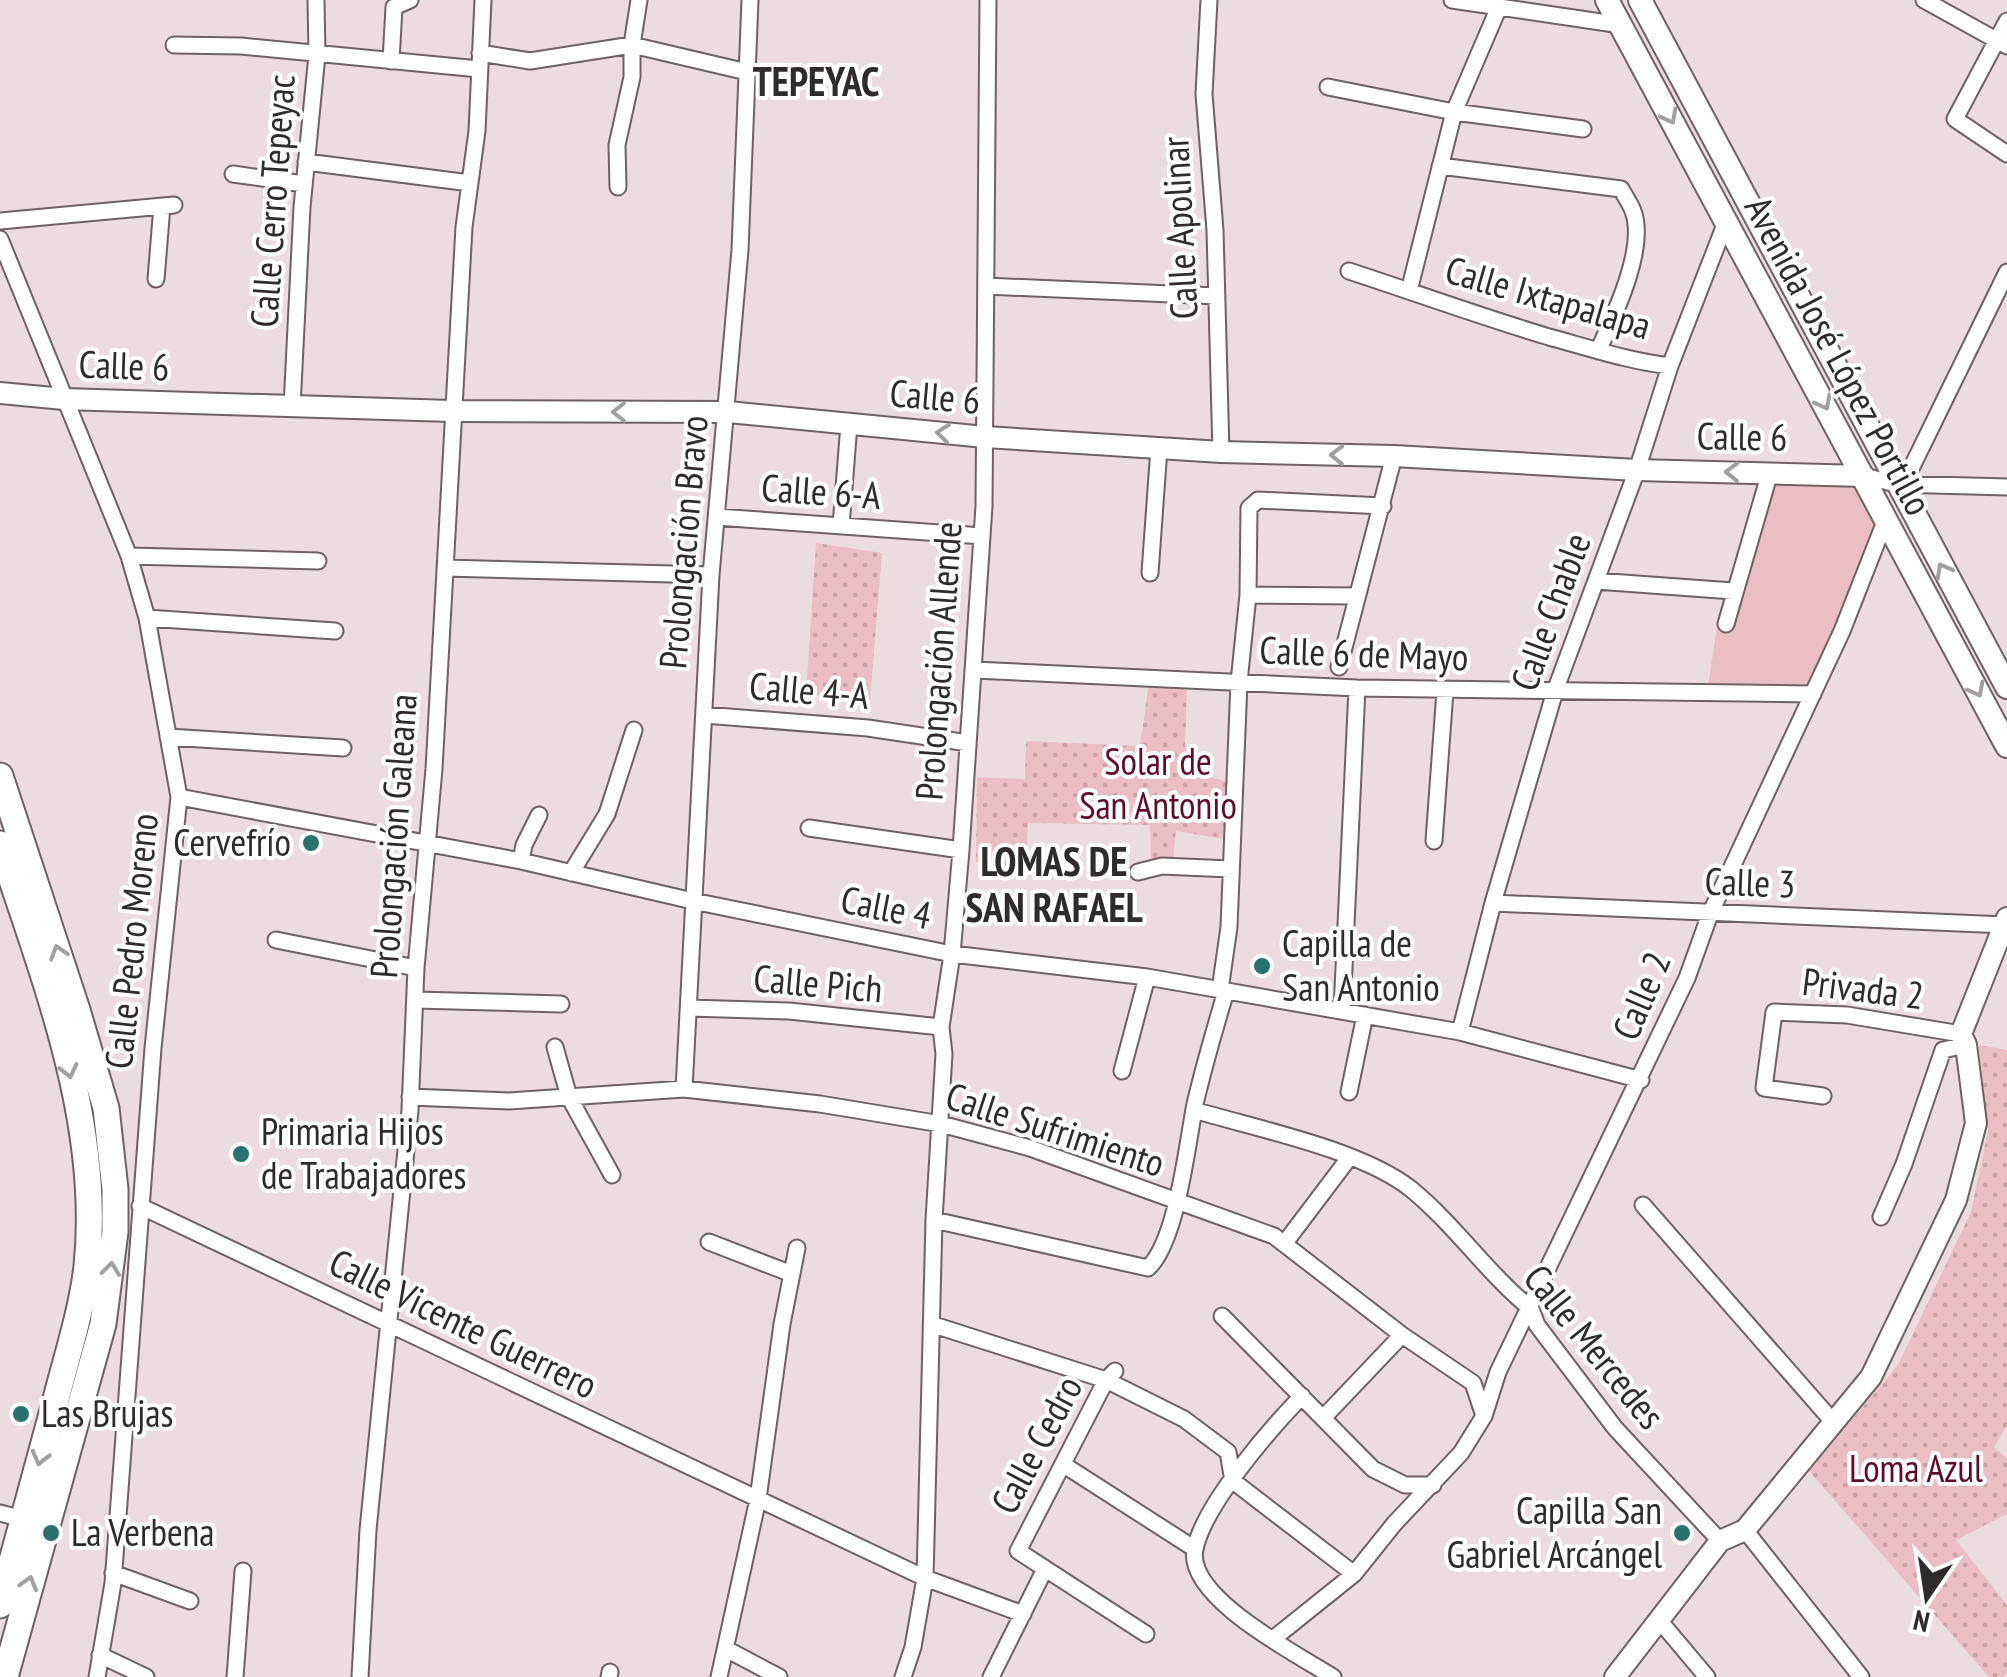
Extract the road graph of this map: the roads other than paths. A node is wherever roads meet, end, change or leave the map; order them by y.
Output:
1 (316, 0) edge
2 (410, 0) edge
3 (483, 0) edge
4 (639, 0) edge
5 (750, 0) edge
6 (988, 0) edge
7 (1209, 0) edge
8 (1452, 0) edge
9 (1607, 0) edge
10 (1640, 0) edge
11 (1924, 0) edge
12 (1499, 7) junction
13 (2007, 22) edge
14 (1621, 25) junction
15 (2002, 43) edge
16 (174, 45) dead end
17 (632, 46) junction
18 (1666, 49) junction
19 (317, 56) junction
20 (390, 61) junction
21 (480, 61) junction
22 (1640, 62) junction
23 (747, 72) junction
24 (1328, 87) dead end
25 (1454, 112) junction
26 (1583, 129) dead end
27 (2007, 154) edge
28 (306, 162) junction
29 (1440, 166) junction
30 (233, 174) dead end
31 (470, 183) junction
32 (304, 184) junction
33 (618, 187) dead end
34 (0, 222) edge
35 (1726, 222) junction
36 (0, 239) edge
37 (1350, 271) dead end
38 (2007, 272) edge
39 (156, 279) dead end
40 (986, 286) junction
41 (1409, 291) junction
42 (1216, 296) junction
43 (1598, 351) junction
44 (1670, 366) junction
45 (0, 393) edge
46 (64, 400) junction
47 (292, 406) junction
48 (452, 411) junction
49 (728, 412) junction
50 (848, 424) junction
51 (985, 437) junction
52 (1158, 448) junction
53 (1221, 452) junction
54 (1394, 456) junction
55 (1637, 470) junction
56 (1770, 472) junction
57 (1864, 476) junction
58 (1900, 484) junction
59 (2007, 488) edge
60 (1383, 506) junction
61 (716, 518) junction
62 (1886, 520) junction
63 (841, 526) junction
64 (982, 536) junction
65 (129, 556) junction
66 (318, 562) dead end
67 (444, 568) junction
68 (1150, 573) dead end
69 (711, 575) junction
70 (1596, 581) junction
71 (1733, 591) junction
72 (1248, 594) junction
73 (1357, 596) junction
74 (147, 618) junction
75 (1726, 624) dead end
76 (335, 631) dead end
77 (1339, 668) dead end
78 (973, 670) junction
79 (1239, 682) junction
80 (2007, 687) edge
81 (1357, 688) junction
82 (1445, 690) junction
83 (1554, 690) junction
84 (1813, 694) junction
85 (704, 715) junction
86 (634, 730) dead end
87 (168, 737) junction
88 (968, 744) junction
89 (2007, 746) edge
90 (343, 748) dead end
91 (0, 776) edge
92 (179, 797) junction
93 (539, 815) dead end
94 (809, 828) dead end
95 (1434, 841) dead end
96 (0, 844) edge
97 (428, 844) junction
98 (961, 850) junction
99 (521, 861) junction
100 (1230, 869) junction
101 (1138, 872) dead end
102 (571, 873) junction
103 (693, 901) junction
104 (1493, 902) junction
105 (1710, 914) junction
106 (2006, 922) edge
107 (276, 940) dead end
108 (952, 954) junction
109 (416, 968) junction
110 (1147, 978) junction
111 (1223, 990) junction
112 (415, 1000) junction
113 (561, 1004) dead end
114 (689, 1008) junction
115 (1342, 1011) junction
116 (1365, 1015) junction
117 (941, 1027) junction
118 (1460, 1032) junction
119 (1964, 1040) junction
120 (556, 1047) dead end
121 (1122, 1071) dead end
122 (1641, 1080) junction
123 (684, 1089) junction
124 (1349, 1092) dead end
125 (1824, 1096) dead end
126 (410, 1097) junction
127 (569, 1097) junction
128 (1194, 1110) junction
129 (941, 1124) junction
130 (1349, 1158) junction
131 (612, 1176) dead end
132 (1176, 1203) junction
133 (1643, 1205) dead end
134 (140, 1206) junction
135 (1880, 1217) dead end
136 (934, 1220) junction
137 (709, 1242) dead end
138 (1284, 1244) junction
139 (797, 1248) dead end
140 (792, 1274) junction
141 (1531, 1309) junction
142 (1222, 1316) dead end
143 (387, 1323) junction
144 (103, 1324) junction
145 (934, 1325) junction
146 (131, 1330) junction
147 (1402, 1335) junction
148 (1111, 1376) junction
149 (1302, 1396) junction
150 (1484, 1416) junction
151 (1324, 1418) junction
152 (1835, 1424) junction
153 (1064, 1464) junction
154 (1233, 1481) junction
155 (1433, 1485) junction
156 (758, 1499) junction
157 (12, 1516) edge
158 (1744, 1530) junction
159 (1720, 1540) junction
160 (1195, 1549) junction
161 (1046, 1569) junction
162 (243, 1571) dead end
163 (114, 1573) junction
164 (1354, 1574) junction
165 (924, 1578) junction
166 (190, 1601) dead end
167 (0, 1605) edge
168 (1022, 1614) junction
169 (1658, 1620) junction
170 (1146, 1634) dead end
171 (1273, 1638) junction
172 (728, 1650) junction
173 (100, 1655) junction
174 (5, 1677) edge
175 (97, 1677) edge
176 (146, 1677) edge
177 (235, 1677) edge
178 (360, 1677) edge
179 (719, 1677) edge
180 (779, 1677) edge
181 (903, 1677) edge
182 (991, 1677) edge
183 (1333, 1677) edge
184 (1615, 1677) edge
185 (1707, 1677) edge
186 (1861, 1677) edge

1 - 19 street, Calle Cerro Tepeyac
2 - 20 street
3 - 21 street, Prolongación Galeana
4 - 17 street
5 - 23 street, Prolongación Bravo
6 - 40 street, Prolongación Allende
7 - 42 street, Calle Apolinar
8 - 12 street
9 - 14 main road, Avenida José López Portillo
10 - 18 main road, Avenida José López Portillo
11 - 15 street
12 - 14 street
12 - 25 street
13 - 15 street
14 - 22 main road, Avenida José López Portillo
15 - 27 street
16 - 19 street
17 - 21 street
17 - 23 street
17 - 33 street
18 - 22 main road
18 - 58 main road, Avenida José López Portillo
19 - 20 street
19 - 28 street, Calle Cerro Tepeyac
20 - 21 street
21 - 31 street, Prolongación Galeana
22 -> 35 main road, Avenida José López Portillo
23 - 49 street, Prolongación Bravo
24 - 25 street
25 - 26 street
25 - 29 street
28 - 31 street
28 - 32 street, Calle Cerro Tepeyac
29 - 41 street
29 - 43 street
30 - 32 street
31 - 48 street, Prolongación Galeana
32 - 47 street, Calle Cerro Tepeyac
34 - 39 street
35 - 44 street, Calle Chable
35 -> 57 main road, Avenida José López Portillo
36 - 46 street, Calle Pedro Moreno
37 - 41 street, Calle Ixtapalapa
38 - 58 street
40 - 42 street
40 - 51 street, Prolongación Allende
41 - 43 street, Calle Ixtapalapa
42 - 53 street, Calle Apolinar
43 - 44 street, Calle Ixtapalapa
44 - 55 street, Calle Chable
45 - 46 street, Calle 6
46 - 47 street, Calle 6
46 - 65 street, Calle Pedro Moreno
47 - 48 street, Calle 6
49 -> 48 street, Calle 6
48 - 67 street, Prolongación Galeana
49 - 50 street, Calle 6
49 - 61 street, Prolongación Bravo
51 -> 50 street, Calle 6
50 - 63 street
51 - 52 street, Calle 6
51 - 64 street, Prolongación Allende
52 - 53 street, Calle 6
52 - 68 street
54 -> 53 street, Calle 6
54 - 55 street, Calle 6
54 - 60 street
56 -> 55 street, Calle 6
55 - 70 street, Calle Chable
56 - 57 street, Calle 6
56 - 71 street
57 - 58 street
57 - 62 main road, Avenida José López Portillo
58 - 59 street
80 -> 58 main road, Avenida José López Portillo
60 - 72 street
60 - 73 street
61 - 63 street, Calle 6-A
61 - 69 street, Prolongación Bravo
62 - 84 street, Calle 2
62 -> 89 main road, Avenida José López Portillo
63 - 64 street, Calle 6-A
64 - 78 street, Prolongación Allende
65 - 66 street
65 - 74 street, Calle Pedro Moreno
67 - 69 street
67 - 97 street, Prolongación Galeana
69 - 85 street, Prolongación Bravo
70 - 71 street
70 - 83 street, Calle Chable
71 - 75 street
72 - 73 street
72 - 79 street
73 - 77 street
74 - 76 street
74 - 87 street, Calle Pedro Moreno
78 - 79 street, Calle 6 de Mayo
78 - 88 street, Prolongación Allende
79 - 81 street, Calle 6 de Mayo
79 - 100 street
81 - 82 street, Calle 6 de Mayo
81 - 115 street
82 - 83 street, Calle 6 de Mayo
82 - 95 street
83 - 84 street, Calle 6 de Mayo
83 - 104 street, Calle Chable
84 - 105 street, Calle 2
85 - 88 street, Calle 4-A
85 - 103 street, Prolongación Bravo
86 - 102 street
87 - 90 street
87 - 92 street, Calle Pedro Moreno
88 - 98 street, Prolongación Allende
144 -> 91 main road
92 - 97 street, Calle 4
92 - 134 street, Calle Pedro Moreno
93 - 99 street
94 - 98 street
96 -> 157 main road
97 - 99 street, Calle 4
97 - 109 street, Prolongación Galeana
98 - 108 street, Prolongación Allende
99 - 102 street, Calle 4
100 - 101 street
100 - 111 street
102 - 103 street, Calle 4
103 - 108 street, Calle 4
103 - 114 street, Prolongación Bravo
104 - 105 street, Calle 3
104 - 118 street, Calle Chable
105 - 106 street, Calle 3
105 - 122 street, Calle 2
106 - 119 street
107 - 109 street
108 - 110 street, Calle 4
108 - 117 street, Prolongación Allende
109 - 112 street, Prolongación Galeana
110 - 111 street, Calle 4
110 - 121 street
111 - 115 street, Calle 4
111 - 128 street
112 - 113 street
112 - 126 street, Prolongación Galeana
114 - 117 street, Calle Pich
114 - 123 street, Prolongación Bravo
115 - 116 street, Calle 4
116 - 118 street, Calle 4
116 - 124 street
117 - 129 street, Prolongación Allende
118 - 122 street, Calle 4
119 - 125 street, Privada 2
119 - 135 street
119 - 152 street
120 - 127 street
122 - 141 street, Calle 2
123 - 127 street, Calle Sufrimiento
123 - 129 street, Calle Sufrimiento
126 - 127 street, Calle Sufrimiento
126 - 143 street, Prolongación Galeana
127 - 131 street
128 - 130 street, Calle Mercedes
128 - 132 street
129 - 132 street, Calle Sufrimiento
129 - 136 street, Prolongación Allende
130 - 138 street
130 - 141 street, Calle Mercedes
132 - 136 street
132 - 138 street, Calle Sufrimiento
133 - 152 street
134 - 143 street, Calle Vicente Guerrero
134 - 146 street, Calle Pedro Moreno
136 - 145 street, Prolongación Allende
137 - 140 street
138 - 147 street, Calle Sufrimiento
139 - 140 street
140 - 156 street
141 - 150 street, Calle 2
141 - 159 street, Calle Mercedes
142 - 149 street
143 - 156 street, Calle Vicente Guerrero
143 - 178 street, Prolongación Galeana
144 - 146 street
174 -> 144 main road
145 - 148 street
145 - 165 street, Prolongación Allende
146 - 163 street, Calle Pedro Moreno
147 - 150 street, Calle Sufrimiento
147 - 151 street
148 - 153 street, Calle Cedro
148 - 154 street
149 - 151 street
149 - 154 street
150 - 155 street, Calle 2
151 - 155 street
152 - 158 street
153 - 160 street
153 - 161 street, Calle Cedro
154 - 160 street
154 - 164 street
155 - 164 street, Calle 2
156 - 165 street, Calle Vicente Guerrero
156 - 172 street
157 - 167 main road
158 - 159 street
158 - 186 street
159 - 169 street
160 - 171 street
161 - 168 street
161 - 170 street
162 - 177 street
163 - 166 street
163 - 173 street, Calle Pedro Moreno
164 - 171 street, Calle 2
165 - 168 street, Calle Vicente Guerrero
165 - 181 street, Prolongación Allende
168 - 182 street
169 - 184 street
169 - 185 street
171 - 183 street
172 - 179 street
172 - 180 street
173 - 175 street, Calle Pedro Moreno
173 - 176 street

